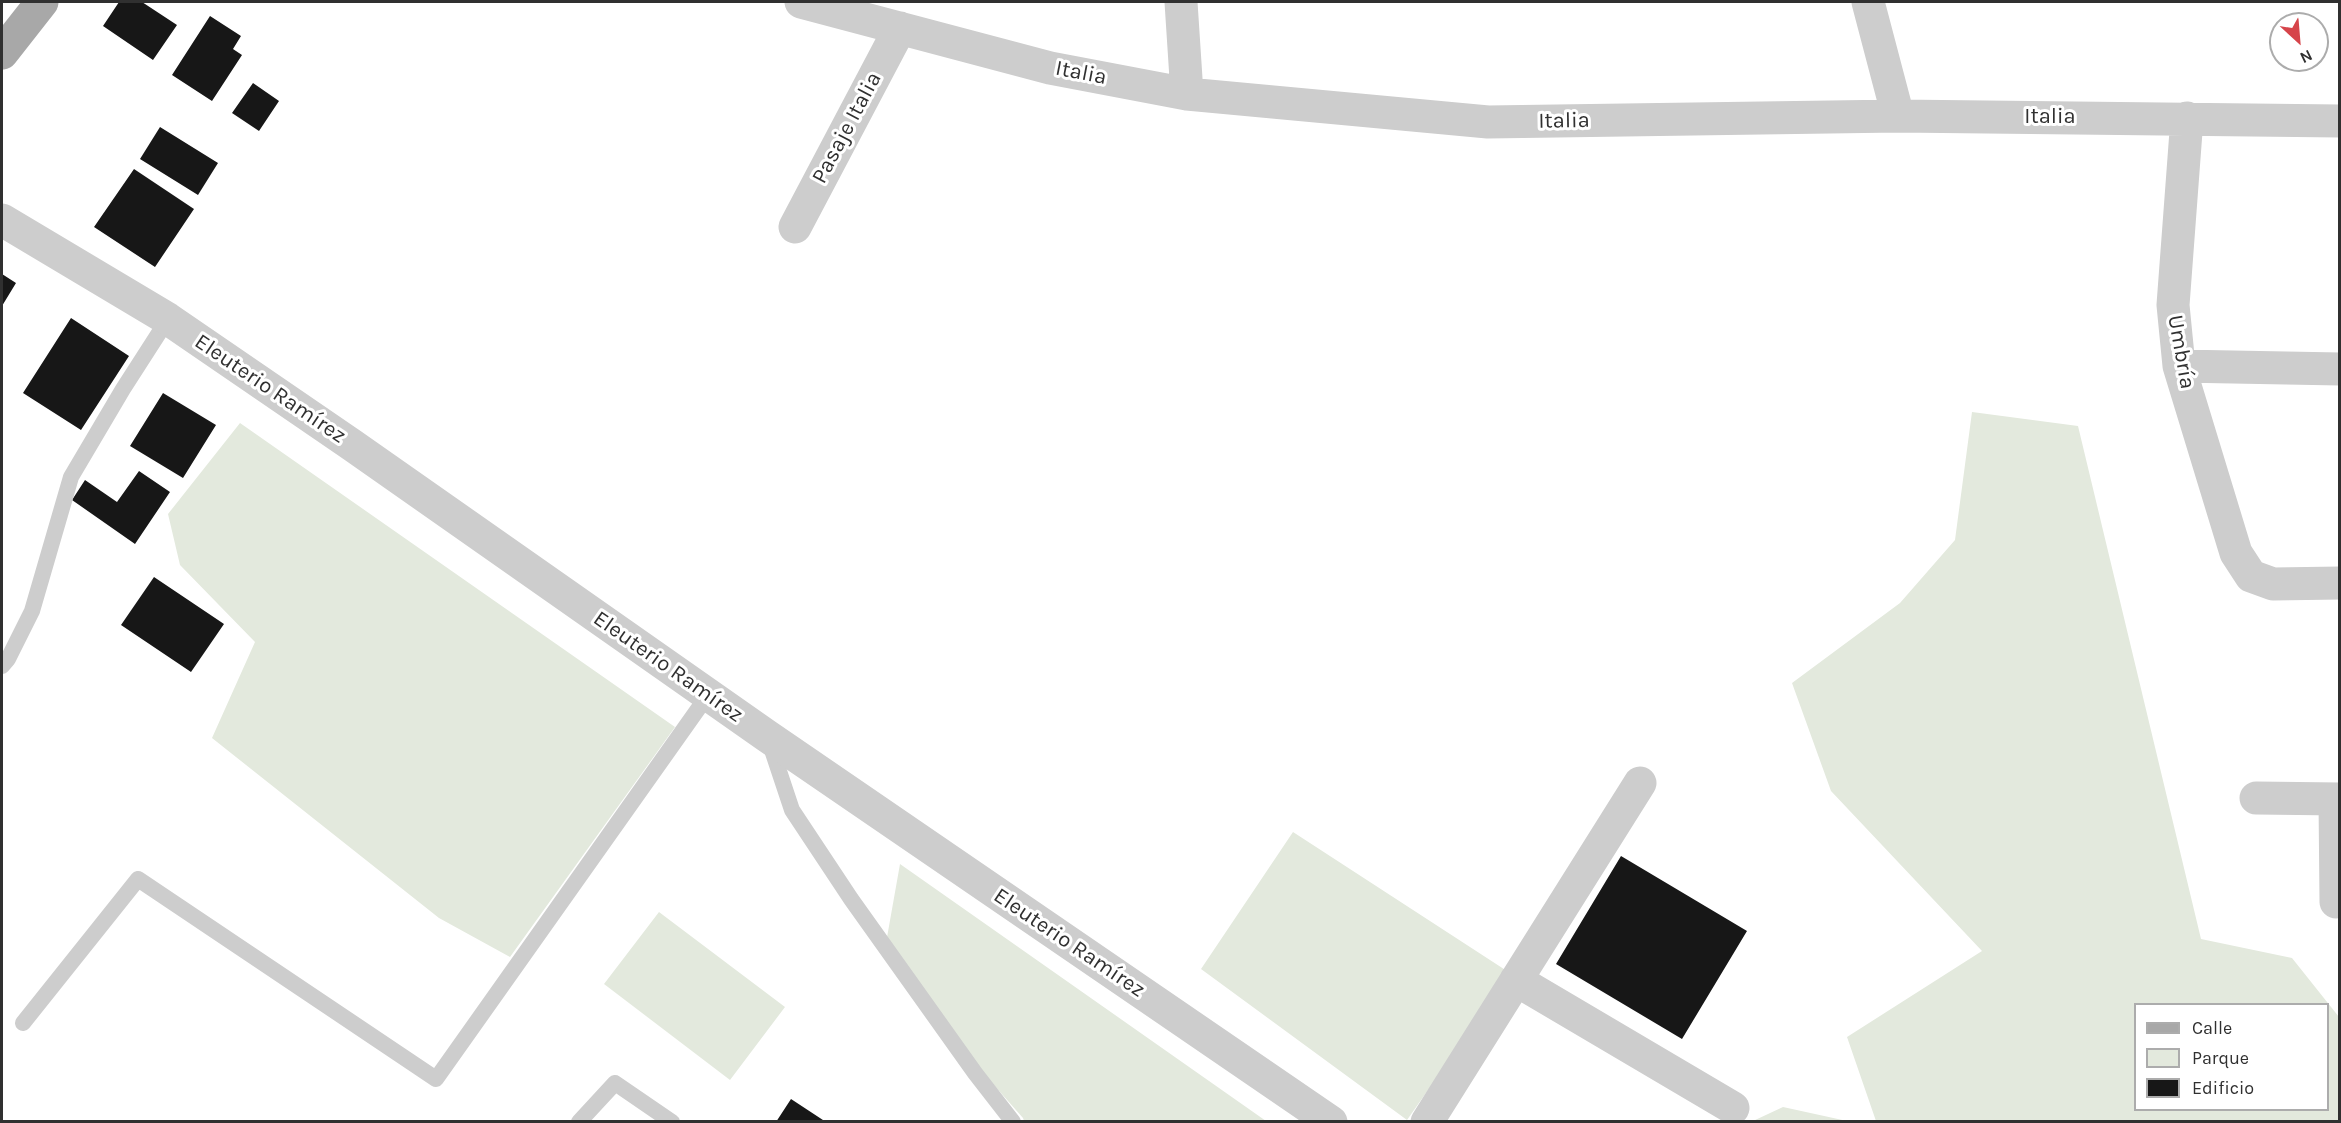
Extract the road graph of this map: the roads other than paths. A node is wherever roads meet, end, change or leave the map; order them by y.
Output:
1 (42, 2) edge
2 (801, 2) edge
3 (1181, 2) edge
4 (1868, 2) edge
5 (900, 28) junction
6 (2, 53) edge
7 (1187, 94) junction
8 (1898, 116) junction
9 (2187, 118) junction
10 (2340, 121) edge
11 (2, 220) edge
12 (795, 227) dead end
13 (168, 319) junction
14 (2179, 366) junction
15 (2340, 369) edge
16 (2340, 583) edge
17 (2, 666) edge
18 (708, 695) junction
19 (767, 736) junction
20 (1640, 783) dead end
21 (2256, 798) dead end
22 (2337, 799) edge
23 (2336, 902) dead end
24 (1516, 980) junction
25 (23, 1023) dead end
26 (1733, 1108) dead end
27 (579, 1122) edge
28 (672, 1122) edge
29 (1013, 1122) edge
30 (1331, 1122) edge
31 (1427, 1122) edge

1 - 6 main road
2 - 5 street, Italia
3 - 7 street
4 - 8 street
5 - 7 street, Italia
5 - 12 street, Pasaje Italia
7 - 8 street, Italia
8 - 9 street, Italia
9 - 10 street, Italia
9 - 14 street, Umbría
11 - 13 street, Eleuterio Ramírez
13 - 17 lane
13 - 18 street, Eleuterio Ramírez
14 - 15 street
14 - 16 street, Umbría
18 - 19 street, Eleuterio Ramírez
18 - 25 lane
19 - 29 lane
19 - 30 street, Eleuterio Ramírez
20 - 24 street
21 - 22 street
22 - 23 street
24 - 26 street
24 - 31 street
27 - 28 lane

